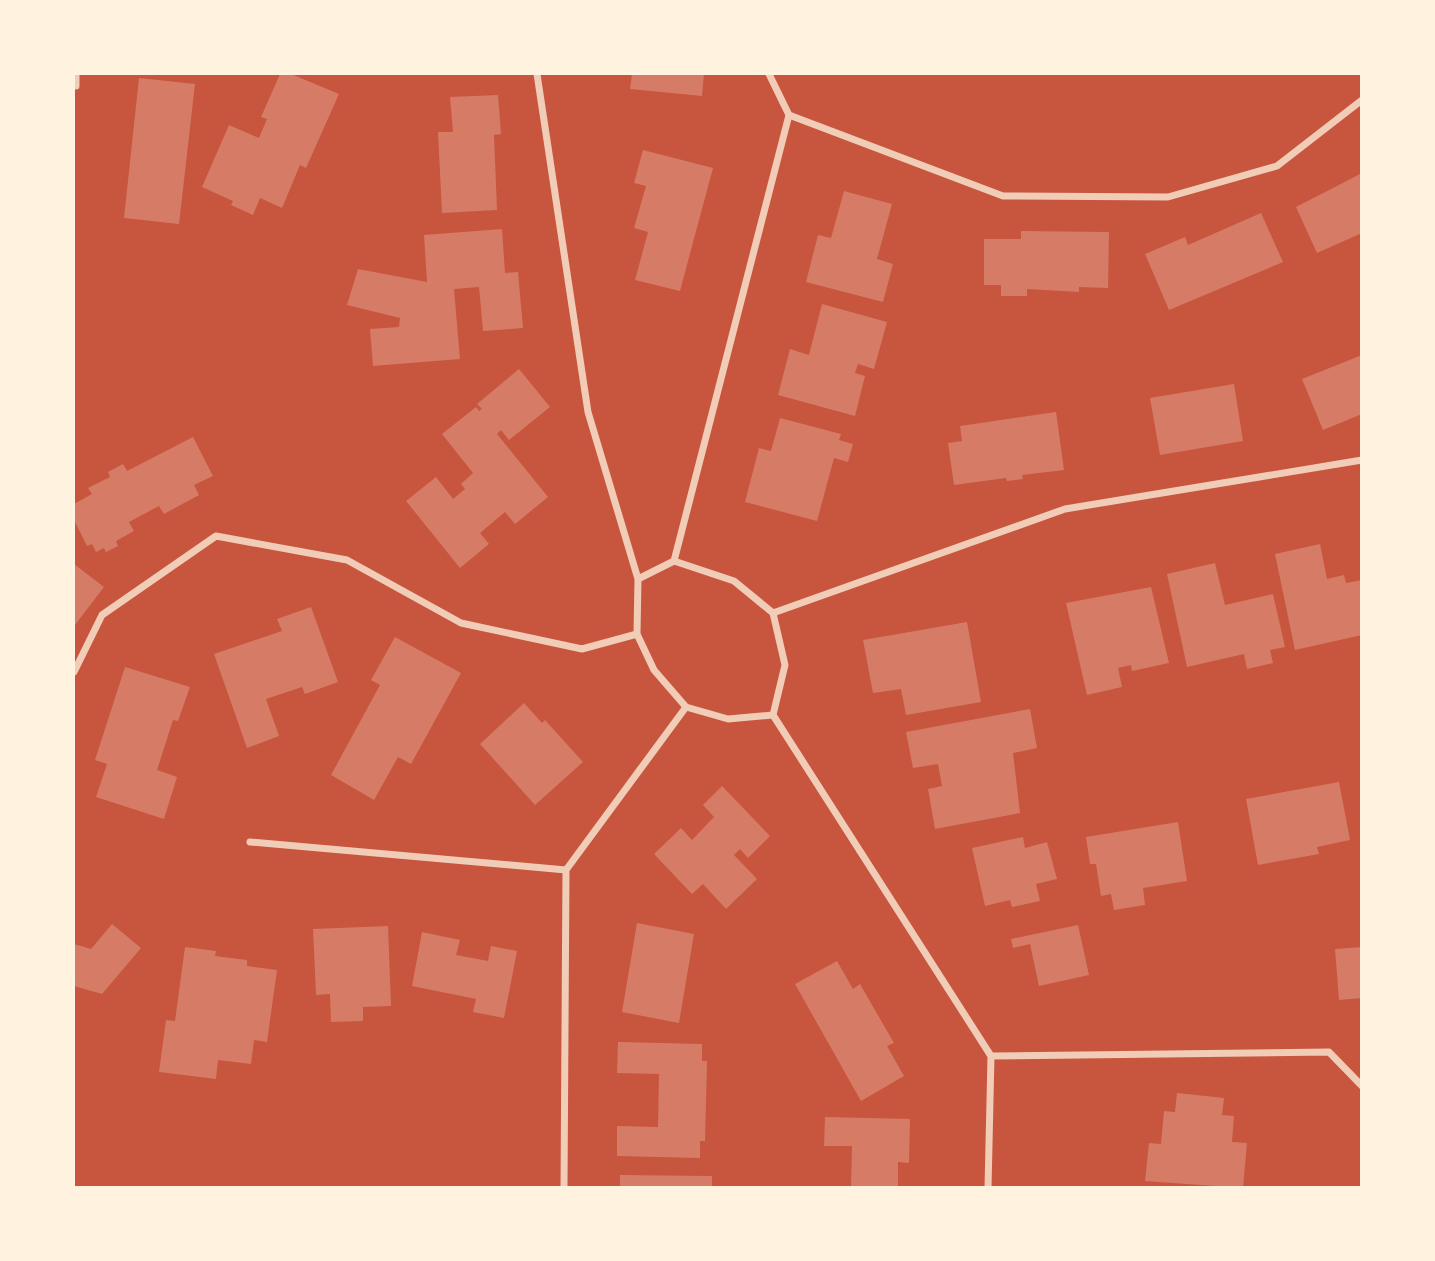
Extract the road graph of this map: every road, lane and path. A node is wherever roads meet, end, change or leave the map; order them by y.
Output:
1 (76, 74) edge
2 (537, 74) edge
3 (769, 74) edge
4 (76, 86) dead end
5 (1362, 100) edge
6 (789, 116) junction
7 (1362, 460) edge
8 (674, 561) junction
9 (638, 579) junction
10 (773, 612) junction
11 (637, 634) junction
12 (74, 672) edge
13 (686, 708) junction
14 (773, 715) junction
15 (250, 842) dead end
16 (566, 870) junction
17 (991, 1056) junction
18 (1362, 1086) edge
19 (564, 1188) edge
20 (988, 1188) edge

1 - 4 street
2 - 9 street
3 - 6 street
5 - 6 street
6 - 8 street
7 - 10 street
8 - 9 street
8 - 10 street
9 - 11 street
10 - 14 street
11 - 12 street
11 - 13 street
13 - 14 street
13 - 16 street
14 - 17 street
15 - 16 street
16 - 19 street
17 - 18 street
17 - 20 street

